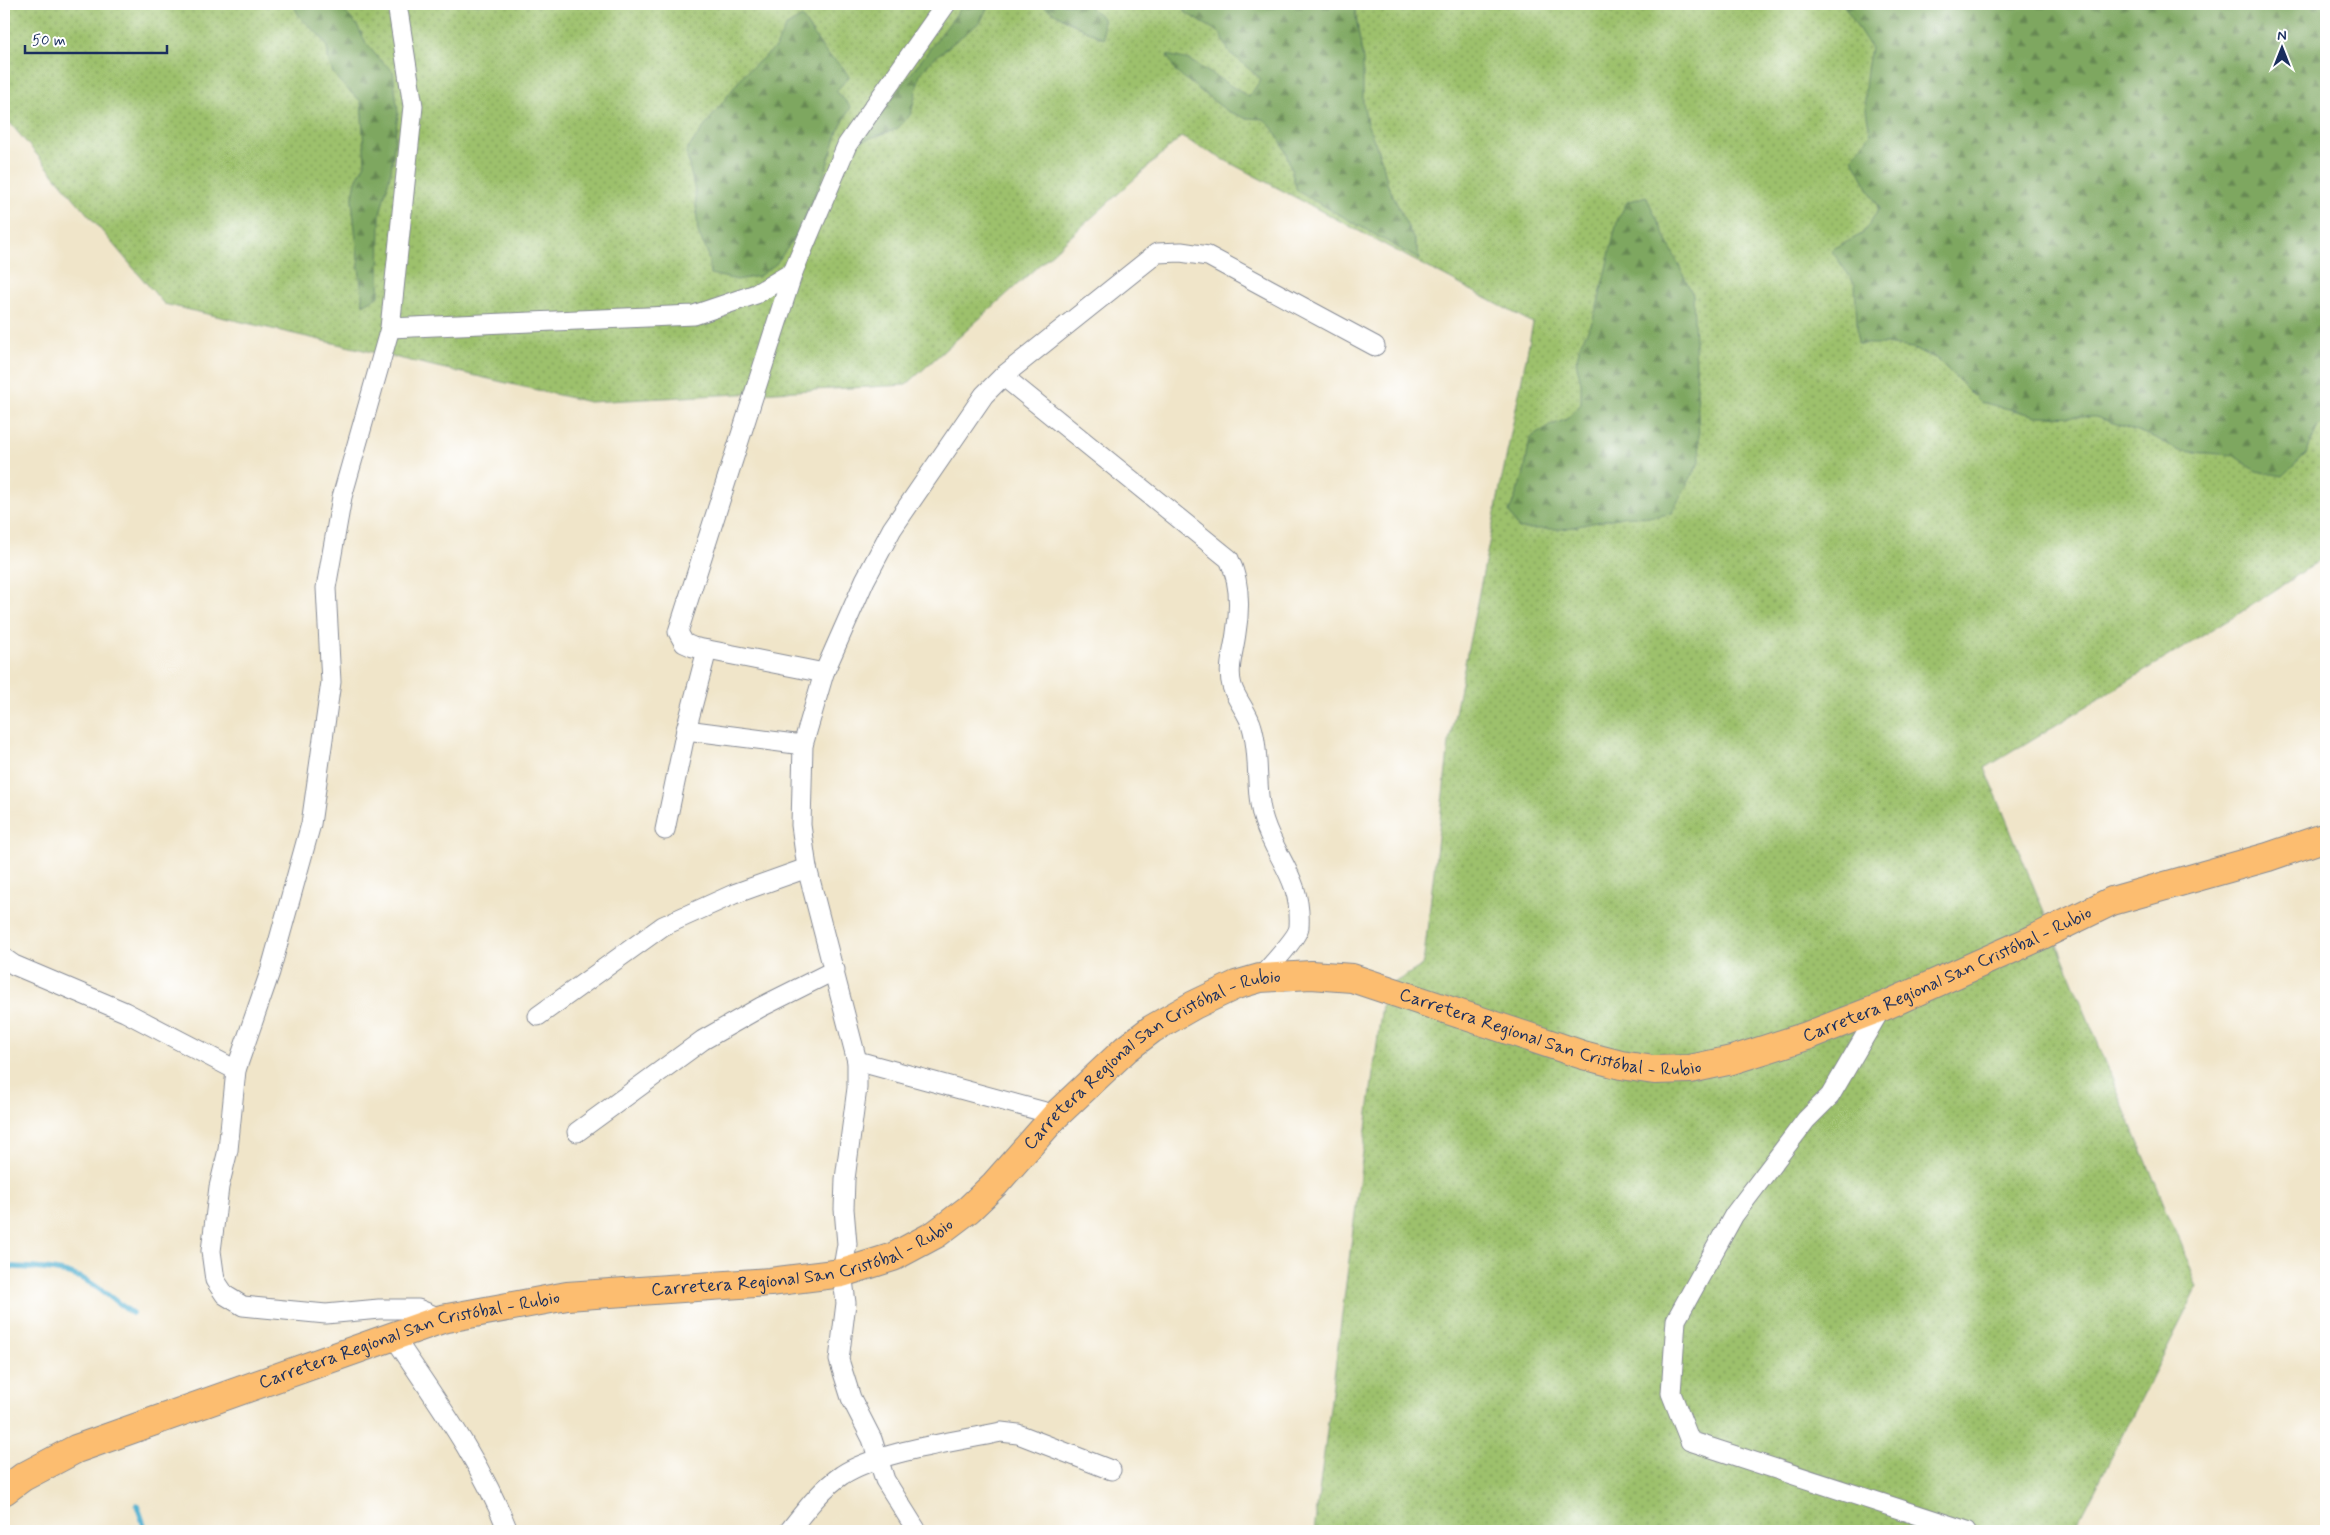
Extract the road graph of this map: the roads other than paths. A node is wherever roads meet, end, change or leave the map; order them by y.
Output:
1 (397, 4) edge
2 (946, 4) edge
3 (794, 272) junction
4 (390, 328) junction
5 (1375, 346) dead end
6 (1003, 376) junction
7 (707, 650) junction
8 (824, 673) junction
9 (686, 730) junction
10 (803, 745) junction
11 (665, 830) dead end
12 (2326, 837) edge
13 (807, 868) junction
14 (4, 958) edge
15 (835, 970) junction
16 (1260, 978) junction
17 (1882, 1007) junction
18 (538, 1016) dead end
19 (857, 1061) junction
20 (236, 1070) junction
21 (1056, 1116) junction
22 (577, 1132) dead end
23 (842, 1273) junction
24 (442, 1319) junction
25 (394, 1337) junction
26 (877, 1459) junction
27 (1111, 1470) dead end
28 (4, 1491) edge
29 (508, 1531) edge
30 (790, 1531) edge
31 (917, 1531) edge
32 (1967, 1531) edge

1 - 4 street
2 - 3 street
3 - 4 street
3 - 7 street
4 - 20 street
5 - 6 street
6 - 8 street
6 - 16 street
7 - 8 street
7 - 9 street
8 - 10 street
9 - 10 street
9 - 11 street
10 - 13 street
12 - 17 main road, Carretera Regional San Cristóbal - Rubio
13 - 15 street
13 - 18 street
14 - 20 street
15 - 19 street
15 - 22 street
16 - 17 main road, Carretera Regional San Cristóbal - Rubio
16 - 21 main road, Carretera Regional San Cristóbal - Rubio
17 - 32 street
19 - 21 street
19 - 23 street
20 - 24 street
21 - 23 main road, Carretera Regional San Cristóbal - Rubio
23 - 24 main road, Carretera Regional San Cristóbal - Rubio
23 - 26 street
24 - 25 main road, Carretera Regional San Cristóbal - Rubio
25 - 28 main road, Carretera Regional San Cristóbal - Rubio
25 - 29 street
26 - 27 street
26 - 30 street
26 - 31 street

